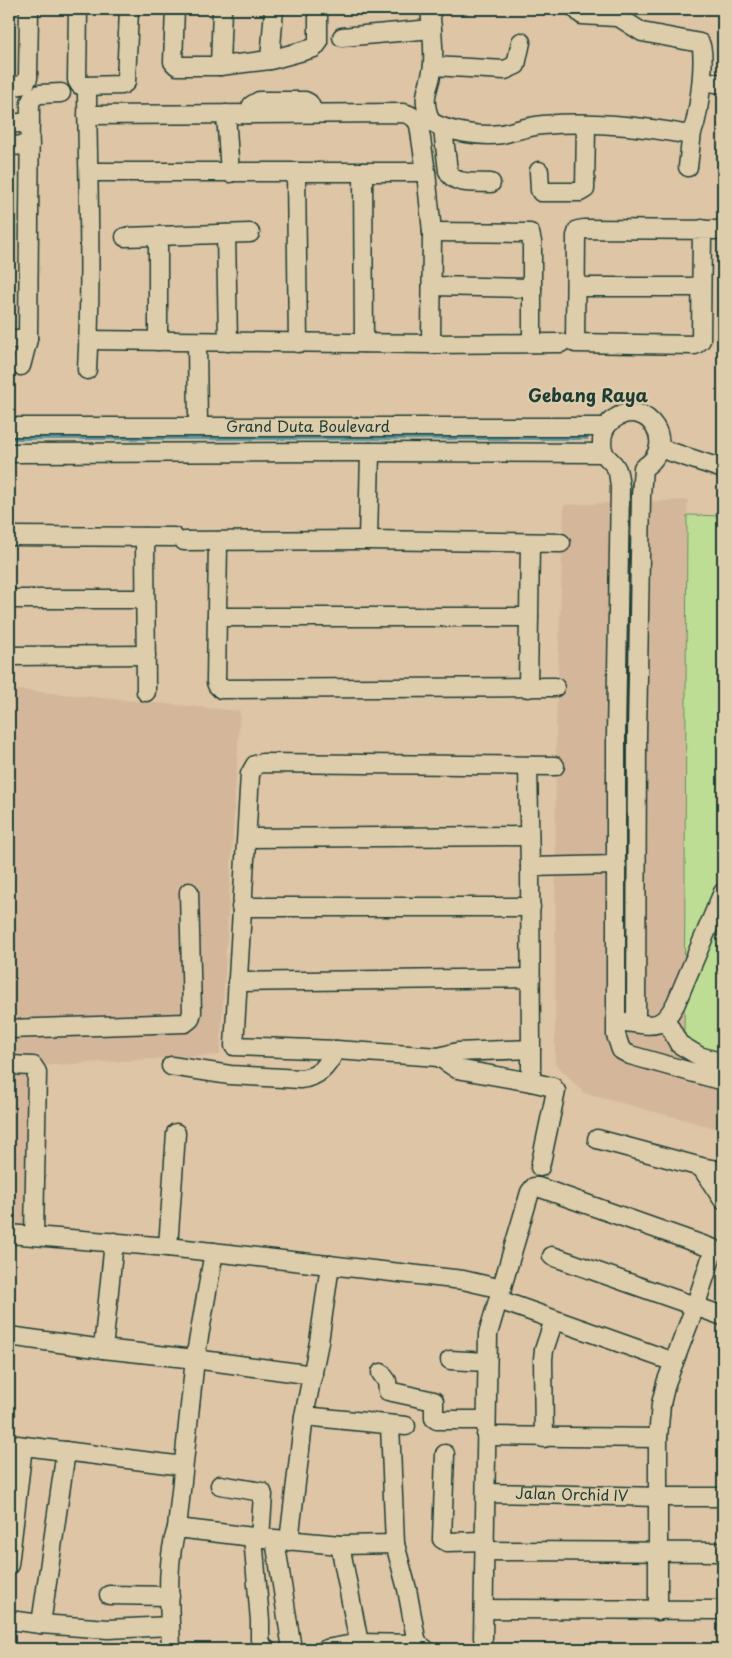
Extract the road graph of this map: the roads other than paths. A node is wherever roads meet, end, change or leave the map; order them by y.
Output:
1 (29, 9) edge
2 (78, 9) edge
3 (129, 9) edge
4 (176, 9) edge
5 (222, 9) edge
6 (274, 9) edge
7 (318, 9) edge
8 (430, 9) edge
9 (576, 9) edge
10 (432, 29) junction
11 (342, 37) dead end
12 (521, 42) dead end
13 (270, 60) junction
14 (220, 66) junction
15 (433, 66) junction
16 (702, 82) junction
17 (723, 84) edge
18 (9, 86) edge
19 (61, 93) dead end
20 (87, 94) dead end
21 (226, 114) junction
22 (87, 115) junction
23 (30, 122) junction
24 (9, 124) edge
25 (586, 125) junction
26 (444, 129) junction
27 (692, 132) junction
28 (30, 145) junction
29 (9, 146) edge
30 (688, 167) dead end
31 (539, 171) dead end
32 (89, 172) junction
33 (230, 172) junction
34 (363, 172) junction
35 (426, 172) junction
36 (296, 173) junction
37 (491, 183) dead end
38 (702, 229) junction
39 (723, 230) edge
40 (432, 232) junction
41 (250, 233) dead end
42 (226, 234) junction
43 (158, 236) junction
44 (125, 237) dead end
45 (432, 286) junction
46 (576, 287) junction
47 (701, 287) junction
48 (532, 288) junction
49 (9, 339) edge
50 (28, 339) junction
51 (88, 340) junction
52 (158, 341) junction
53 (197, 342) junction
54 (228, 342) junction
55 (298, 343) junction
56 (364, 343) junction
57 (532, 343) junction
58 (561, 343) dead end
59 (431, 344) junction
60 (21, 366) dead end
61 (87, 370) dead end
62 (198, 426) junction
63 (9, 427) edge
64 (606, 427) junction
65 (54, 440) junction
66 (659, 448) junction
67 (370, 452) junction
68 (9, 453) edge
69 (604, 453) junction
70 (723, 469) edge
71 (9, 536) edge
72 (145, 537) junction
73 (368, 540) junction
74 (218, 541) junction
75 (561, 543) dead end
76 (530, 544) junction
77 (9, 599) edge
78 (144, 600) junction
79 (217, 617) junction
80 (529, 617) junction
81 (146, 655) junction
82 (9, 656) edge
83 (528, 688) junction
84 (555, 688) dead end
85 (146, 692) dead end
86 (626, 736) junction
87 (528, 766) junction
88 (555, 766) dead end
89 (529, 836) junction
90 (247, 838) junction
91 (617, 865) junction
92 (530, 867) junction
93 (189, 892) dead end
94 (723, 892) edge
95 (241, 907) junction
96 (530, 907) junction
97 (530, 978) junction
98 (237, 982) junction
99 (616, 1020) junction
100 (666, 1020) junction
101 (636, 1023) junction
102 (9, 1029) edge
103 (234, 1046) junction
104 (531, 1049) junction
105 (336, 1050) junction
106 (439, 1057) junction
107 (723, 1063) edge
108 (9, 1065) edge
109 (171, 1066) dead end
110 (230, 1075) junction
111 (723, 1080) edge
112 (531, 1082) junction
113 (176, 1133) dead end
114 (597, 1139) dead end
115 (540, 1167) dead end
116 (701, 1167) junction
117 (723, 1171) edge
118 (723, 1200) edge
119 (9, 1234) edge
120 (34, 1235) junction
121 (114, 1242) junction
122 (168, 1247) junction
123 (214, 1252) junction
124 (552, 1256) dead end
125 (330, 1265) junction
126 (501, 1294) junction
127 (695, 1306) junction
128 (723, 1316) edge
129 (554, 1320) junction
130 (9, 1336) edge
131 (103, 1349) junction
132 (195, 1359) junction
133 (450, 1360) dead end
134 (487, 1362) junction
135 (674, 1362) junction
136 (381, 1373) dead end
137 (312, 1375) junction
138 (304, 1416) junction
139 (486, 1428) junction
140 (544, 1438) junction
141 (658, 1438) junction
142 (16, 1445) edge
143 (66, 1452) junction
144 (446, 1454) dead end
145 (183, 1466) junction
146 (220, 1485) dead end
147 (486, 1493) junction
148 (723, 1497) edge
149 (659, 1498) junction
150 (177, 1528) junction
151 (269, 1539) junction
152 (395, 1544) junction
153 (340, 1545) junction
154 (485, 1546) junction
155 (658, 1552) junction
156 (723, 1552) edge
157 (9, 1565) edge
158 (110, 1595) dead end
159 (170, 1596) junction
160 (484, 1609) junction
161 (723, 1610) edge
162 (658, 1611) junction
163 (9, 1620) edge
164 (41, 1624) junction
165 (170, 1626) junction
166 (483, 1638) dead end
167 (358, 1642) junction
168 (421, 1646) edge
169 (171, 1649) edge
170 (266, 1649) edge
171 (292, 1649) edge
172 (326, 1649) edge

1 - 18 street
2 - 3 street
4 - 14 street
5 - 14 street
6 - 13 street
7 - 13 street
8 - 10 street
9 - 16 street
10 - 11 street
10 - 15 street
12 - 15 street
13 - 14 street
15 - 26 street
16 - 17 street
16 - 27 street
19 - 23 street
20 - 22 street
21 - 22 street
21 - 33 street
21 - 35 street
22 - 32 street
23 - 24 street
23 - 28 street
25 - 26 street
25 - 27 street
25 - 31 street
26 - 37 street
27 - 30 street
28 - 29 street
28 - 50 street
32 - 33 street
32 - 51 street
33 - 36 street
34 - 35 street
34 - 36 street
34 - 56 street
35 - 40 street
36 - 55 street
38 - 39 street
38 - 46 street
38 - 47 street
40 - 45 street
40 - 48 street
41 - 42 street
42 - 43 street
42 - 54 street
43 - 44 street
43 - 52 street
45 - 48 street
45 - 59 street
46 - 47 street
46 - 47 street
48 - 57 street
49 - 50 street
50 - 60 street
51 - 52 street
51 - 61 street
52 - 53 street
53 - 54 street
53 - 62 street
54 - 55 street
55 - 56 street
56 - 59 street
57 - 58 street
57 - 59 street
62 - 64 street, Grand Duta Boulevard
62 - 65 street, Grand Duta Boulevard
63 - 65 street, Grand Duta Boulevard
64 - 66 street
64 - 69 street
65 - 67 street, Grand Duta Boulevard
65 - 68 street, Grand Duta Boulevard
66 - 70 street
66 - 86 street
67 - 69 street, Grand Duta Boulevard
67 - 73 street
69 - 86 street
71 - 72 street
72 - 74 street
72 - 78 street
73 - 74 street
73 - 76 street
74 - 79 street
75 - 76 street
76 - 80 street
77 - 78 street
78 - 81 street
79 - 80 street
79 - 83 street
80 - 83 street
81 - 82 street
81 - 85 street
83 - 84 street
86 - 91 street
86 - 101 street
87 - 88 street
87 - 89 street
87 - 90 street
89 - 90 street
89 - 92 street
90 - 95 street
91 - 92 street
91 - 99 street
92 - 96 street
93 - 102 street
94 - 100 street
95 - 96 street
95 - 98 street
96 - 97 street
97 - 98 street
97 - 104 street
98 - 103 street
99 - 101 street
99 - 111 street
100 - 101 street
100 - 107 street
103 - 105 street
103 - 110 street
104 - 106 street
104 - 112 street
105 - 106 street
105 - 110 street
106 - 112 street
108 - 120 street
109 - 110 street
112 - 115 street
113 - 122 street
114 - 116 street
116 - 117 street
116 - 118 street
119 - 120 street
120 - 121 street
121 - 122 street
121 - 131 street
122 - 123 street
123 - 125 street
123 - 132 street
124 - 127 street
125 - 126 street
125 - 137 street
126 - 127 street
126 - 129 street
126 - 134 street
127 - 128 street
127 - 135 street
129 - 135 street
129 - 140 street
130 - 131 street
131 - 132 street
132 - 137 street
132 - 145 street
133 - 134 street
134 - 139 street
135 - 141 street
136 - 139 street
137 - 138 street
138 - 151 street
138 - 152 street
139 - 140 street
139 - 147 street
140 - 141 street
141 - 149 street
142 - 143 street
142 - 157 street
143 - 145 street
143 - 164 street
144 - 154 street
145 - 150 street
146 - 151 street
147 - 149 street, Jalan Orchid IV
147 - 154 street
148 - 149 street, Jalan Orchid IV
149 - 155 street
150 - 151 street
150 - 159 street
151 - 153 street
151 - 170 street
151 - 171 street
152 - 153 street
152 - 168 street
153 - 167 street
154 - 155 street
154 - 160 street
155 - 156 street
155 - 162 street
158 - 159 street
159 - 165 street
160 - 162 street
160 - 166 street
161 - 162 street
163 - 164 street
164 - 165 street
165 - 169 street
167 - 168 street
167 - 172 street

